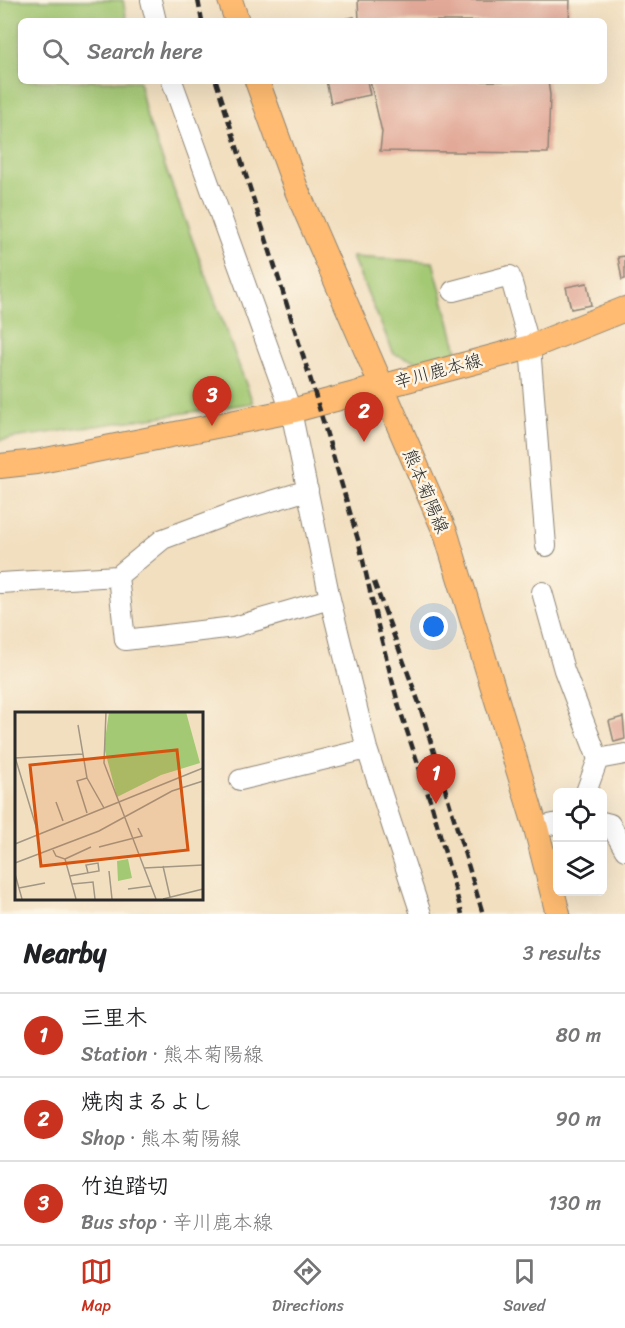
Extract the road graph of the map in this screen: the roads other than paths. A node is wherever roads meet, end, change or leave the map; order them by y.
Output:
1 (151, 0) edge
2 (230, 0) edge
3 (155, 18) edge
4 (236, 18) edge
5 (173, 84) edge
6 (257, 84) edge
7 (453, 291) dead end
8 (625, 309) edge
9 (530, 347) junction
10 (380, 386) junction
11 (291, 411) junction
12 (0, 466) edge
13 (308, 490) junction
14 (546, 546) dead end
15 (118, 576) junction
16 (0, 583) edge
17 (542, 592) dead end
18 (330, 598) junction
19 (367, 749) junction
20 (625, 754) edge
21 (598, 759) junction
22 (240, 780) dead end
23 (587, 788) edge
24 (607, 823) edge
25 (547, 825) edge
26 (625, 850) edge
27 (419, 914) edge
28 (558, 914) edge

1 - 3 street
2 - 4 main road
5 - 11 street
6 - 10 main road, 熊本菊陽線
7 - 9 street
8 - 9 main road, 辛川鹿本線
9 - 10 main road, 辛川鹿本線
9 - 14 street
10 - 11 main road, 辛川鹿本線
10 - 25 main road, 熊本菊陽線
11 - 12 main road, 辛川鹿本線
11 - 13 street
13 - 15 street
13 - 18 street
15 - 16 street
15 - 18 street
17 - 21 street
18 - 19 street
19 - 22 street
19 - 27 street
20 - 21 street
21 - 23 street
24 - 26 street
25 - 28 main road, 熊本菊陽線

